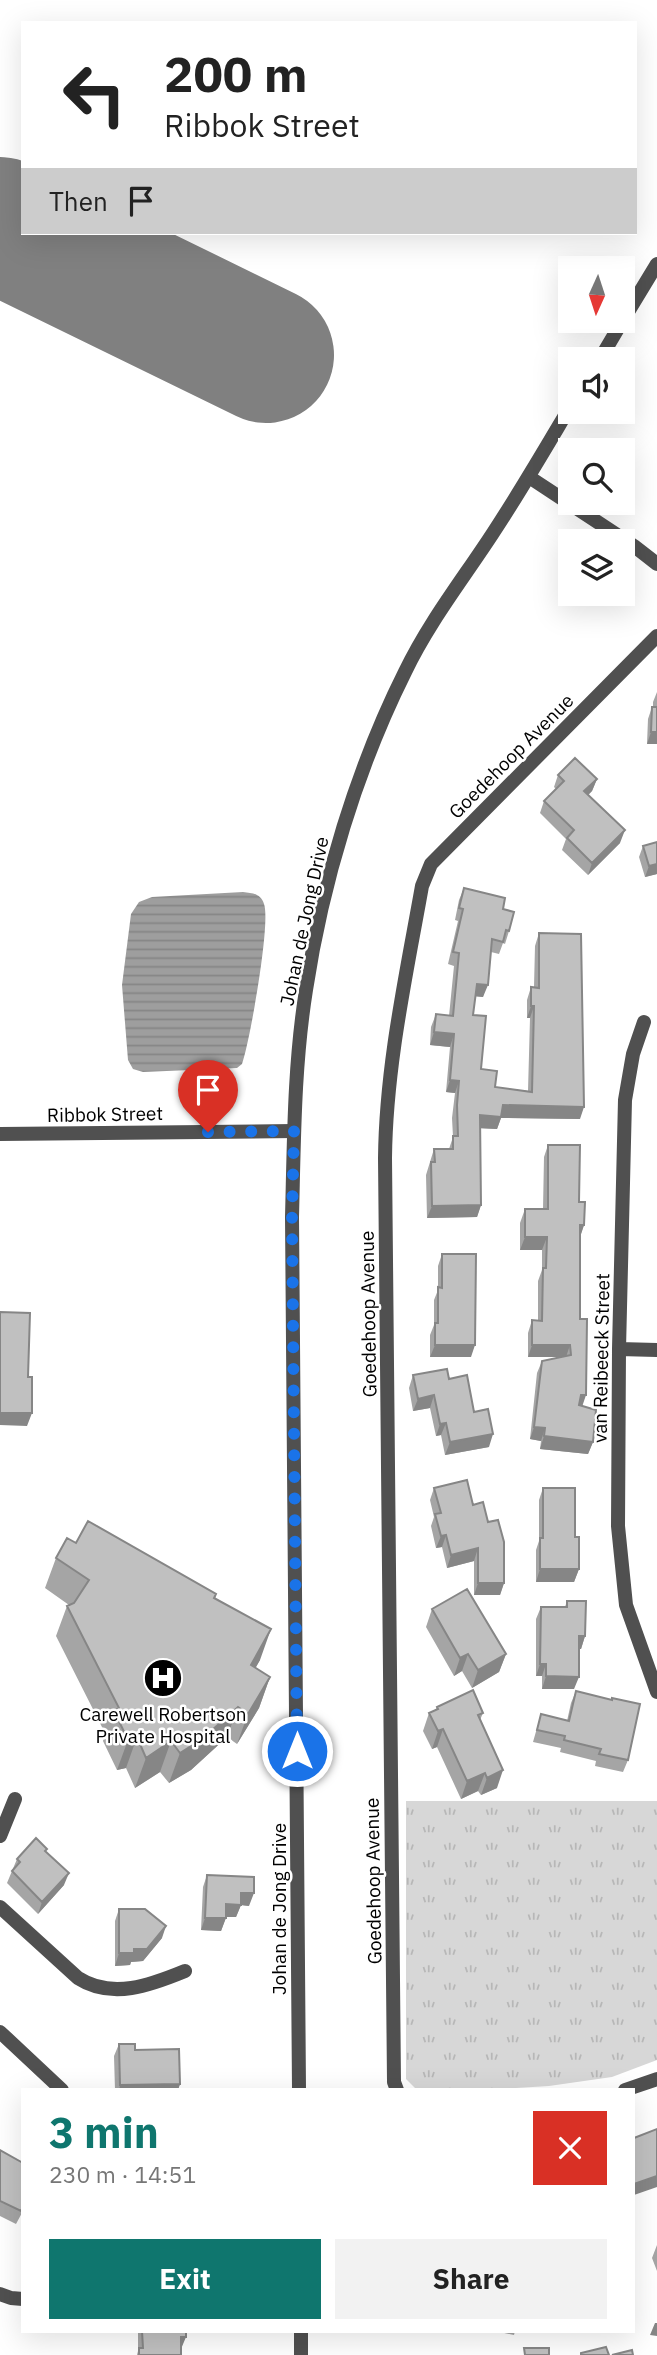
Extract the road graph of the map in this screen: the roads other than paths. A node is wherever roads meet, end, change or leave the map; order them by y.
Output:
1 (657, 264) edge
2 (635, 300) edge
3 (560, 424) edge
4 (529, 477) junction
5 (657, 564) edge
6 (657, 636) edge
7 (644, 1022) dead end
8 (294, 1131) junction
9 (0, 1135) edge
10 (619, 1349) junction
11 (657, 1350) edge
12 (657, 1692) edge
13 (15, 1799) dead end
14 (0, 1836) edge
15 (0, 1907) edge
16 (185, 1971) dead end
17 (0, 2032) edge
18 (657, 2080) edge
19 (60, 2088) edge
20 (299, 2088) edge
21 (396, 2088) edge
22 (631, 2088) edge
23 (0, 2294) edge
24 (21, 2299) edge
25 (301, 2333) edge
26 (301, 2355) edge

1 - 2 street
3 - 4 street, Johan de Jong Drive
4 - 5 street
4 - 8 street, Johan de Jong Drive
6 - 21 street, Goedehoop Avenue
7 - 10 street, van Reibeeck Street
8 - 9 street, Ribbok Street
8 - 20 street, Johan de Jong Drive
10 - 11 street
10 - 12 street, van Reibeeck Street
13 - 14 street
15 - 16 street
17 - 19 street
18 - 22 street
23 - 24 street
25 - 26 street

